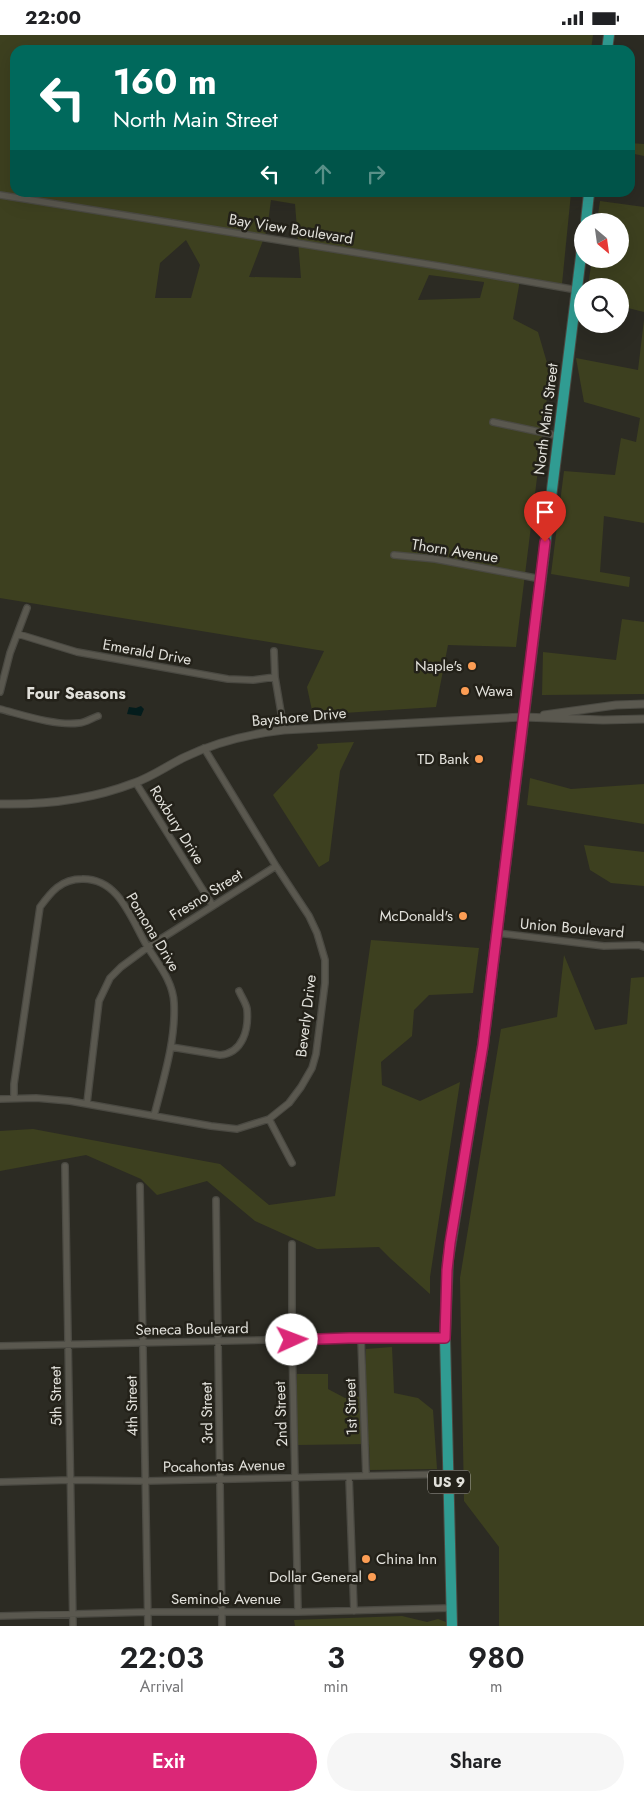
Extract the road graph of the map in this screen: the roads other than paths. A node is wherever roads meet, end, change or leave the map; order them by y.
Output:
1 (12, 197) edge
2 (589, 197) edge
3 (587, 213) edge
4 (574, 289) edge
5 (574, 314) edge
6 (493, 422) dead end
7 (559, 436) junction
8 (394, 555) dead end
9 (541, 579) junction
10 (28, 608) dead end
11 (18, 634) junction
12 (274, 651) dead end
13 (275, 677) junction
14 (0, 692) edge
15 (644, 704) edge
16 (0, 709) edge
17 (98, 716) dead end
18 (523, 717) junction
19 (644, 719) edge
20 (284, 730) junction
21 (204, 749) junction
22 (136, 783) junction
23 (0, 804) edge
24 (276, 866) junction
25 (213, 906) junction
26 (497, 933) junction
27 (148, 947) junction
28 (644, 947) edge
29 (239, 991) dead end
30 (171, 1047) junction
31 (14, 1098) junction
32 (0, 1099) edge
33 (87, 1103) junction
34 (154, 1116) junction
35 (268, 1119) junction
36 (292, 1163) dead end
37 (65, 1166) dead end
38 (140, 1186) dead end
39 (216, 1200) dead end
40 (292, 1244) dead end
41 (361, 1338) junction
42 (445, 1338) junction
43 (292, 1340) junction
44 (218, 1342) junction
45 (143, 1343) junction
46 (68, 1344) junction
47 (0, 1346) edge
48 (448, 1474) junction
49 (366, 1475) junction
50 (296, 1477) junction
51 (349, 1477) junction
52 (221, 1479) junction
53 (70, 1480) junction
54 (146, 1481) junction
55 (0, 1482) edge
56 (451, 1608) junction
57 (221, 1611) junction
58 (354, 1611) junction
59 (148, 1612) junction
60 (298, 1612) junction
61 (73, 1615) junction
62 (0, 1616) edge
63 (73, 1626) edge
64 (148, 1626) edge
65 (222, 1626) edge
66 (452, 1626) edge

1 - 4 street, Bay View Boulevard
2 - 3 highway
5 - 7 highway, North Main Street / US 9
6 - 7 street
7 - 9 highway, North Main Street / US 9
8 - 9 street, Thorn Avenue
9 - 18 highway, North Main Street / US 9
10 - 11 street
11 - 13 street, Emerald Drive
11 - 14 street
12 - 13 street
13 - 20 street
15 - 18 street
16 - 17 street
18 - 19 street
18 - 20 street, Bayshore Drive
18 - 26 highway, North Main Street / US 9
20 - 21 street, Bayshore Drive
21 - 22 street, Bayshore Drive
21 - 24 street, Beverly Drive
22 - 23 street, Bayshore Drive
22 - 25 street, Roxbury Drive
24 - 25 street, Fresno Street
24 - 35 street, Beverly Drive
25 - 27 street, Fresno Street
26 - 28 street, Union Boulevard
26 - 42 highway, North Main Street / US 9
27 - 30 street, Pomona Drive
27 - 31 street, Pomona Drive
27 - 33 street, Fresno Street
29 - 30 street
30 - 34 street, Pomona Drive
31 - 32 street, Beverly Drive
31 - 33 street, Beverly Drive
33 - 34 street, Beverly Drive
34 - 35 street, Beverly Drive
35 - 36 street
37 - 46 street, 5th Street
38 - 45 street, 4th Street
39 - 44 street, 3rd Street
40 - 43 street, 2nd Street
41 - 42 street, Seneca Boulevard
41 - 43 street, Seneca Boulevard
41 - 49 street, 1st Street
42 - 48 highway, US 9
43 - 44 street, Seneca Boulevard
43 - 50 street, 2nd Street
44 - 45 street, Seneca Boulevard
44 - 52 street, 3rd Street
45 - 46 street, Seneca Boulevard
45 - 54 street, 4th Street
46 - 47 street, Seneca Boulevard
46 - 53 street, 5th Street
48 - 49 street, Pocahontas Avenue
48 - 56 highway, US 9
49 - 51 street, Pocahontas Avenue
50 - 51 street, Pocahontas Avenue
50 - 52 street, Pocahontas Avenue
50 - 60 street, 2nd Street
51 - 58 street
52 - 54 street, Pocahontas Avenue
52 - 57 street, 3rd Street
53 - 54 street, Pocahontas Avenue
53 - 55 street, Pocahontas Avenue
53 - 61 street, 5th Street
54 - 59 street, 4th Street
56 - 58 street, Seminole Avenue
56 - 66 highway, US 9
57 - 59 street, Seminole Avenue
57 - 60 street, Seminole Avenue
57 - 65 street, 3rd Street
58 - 60 street, Seminole Avenue
59 - 61 street, Seminole Avenue
59 - 64 street, 4th Street
61 - 62 street, Seminole Avenue
61 - 63 street, 5th Street

